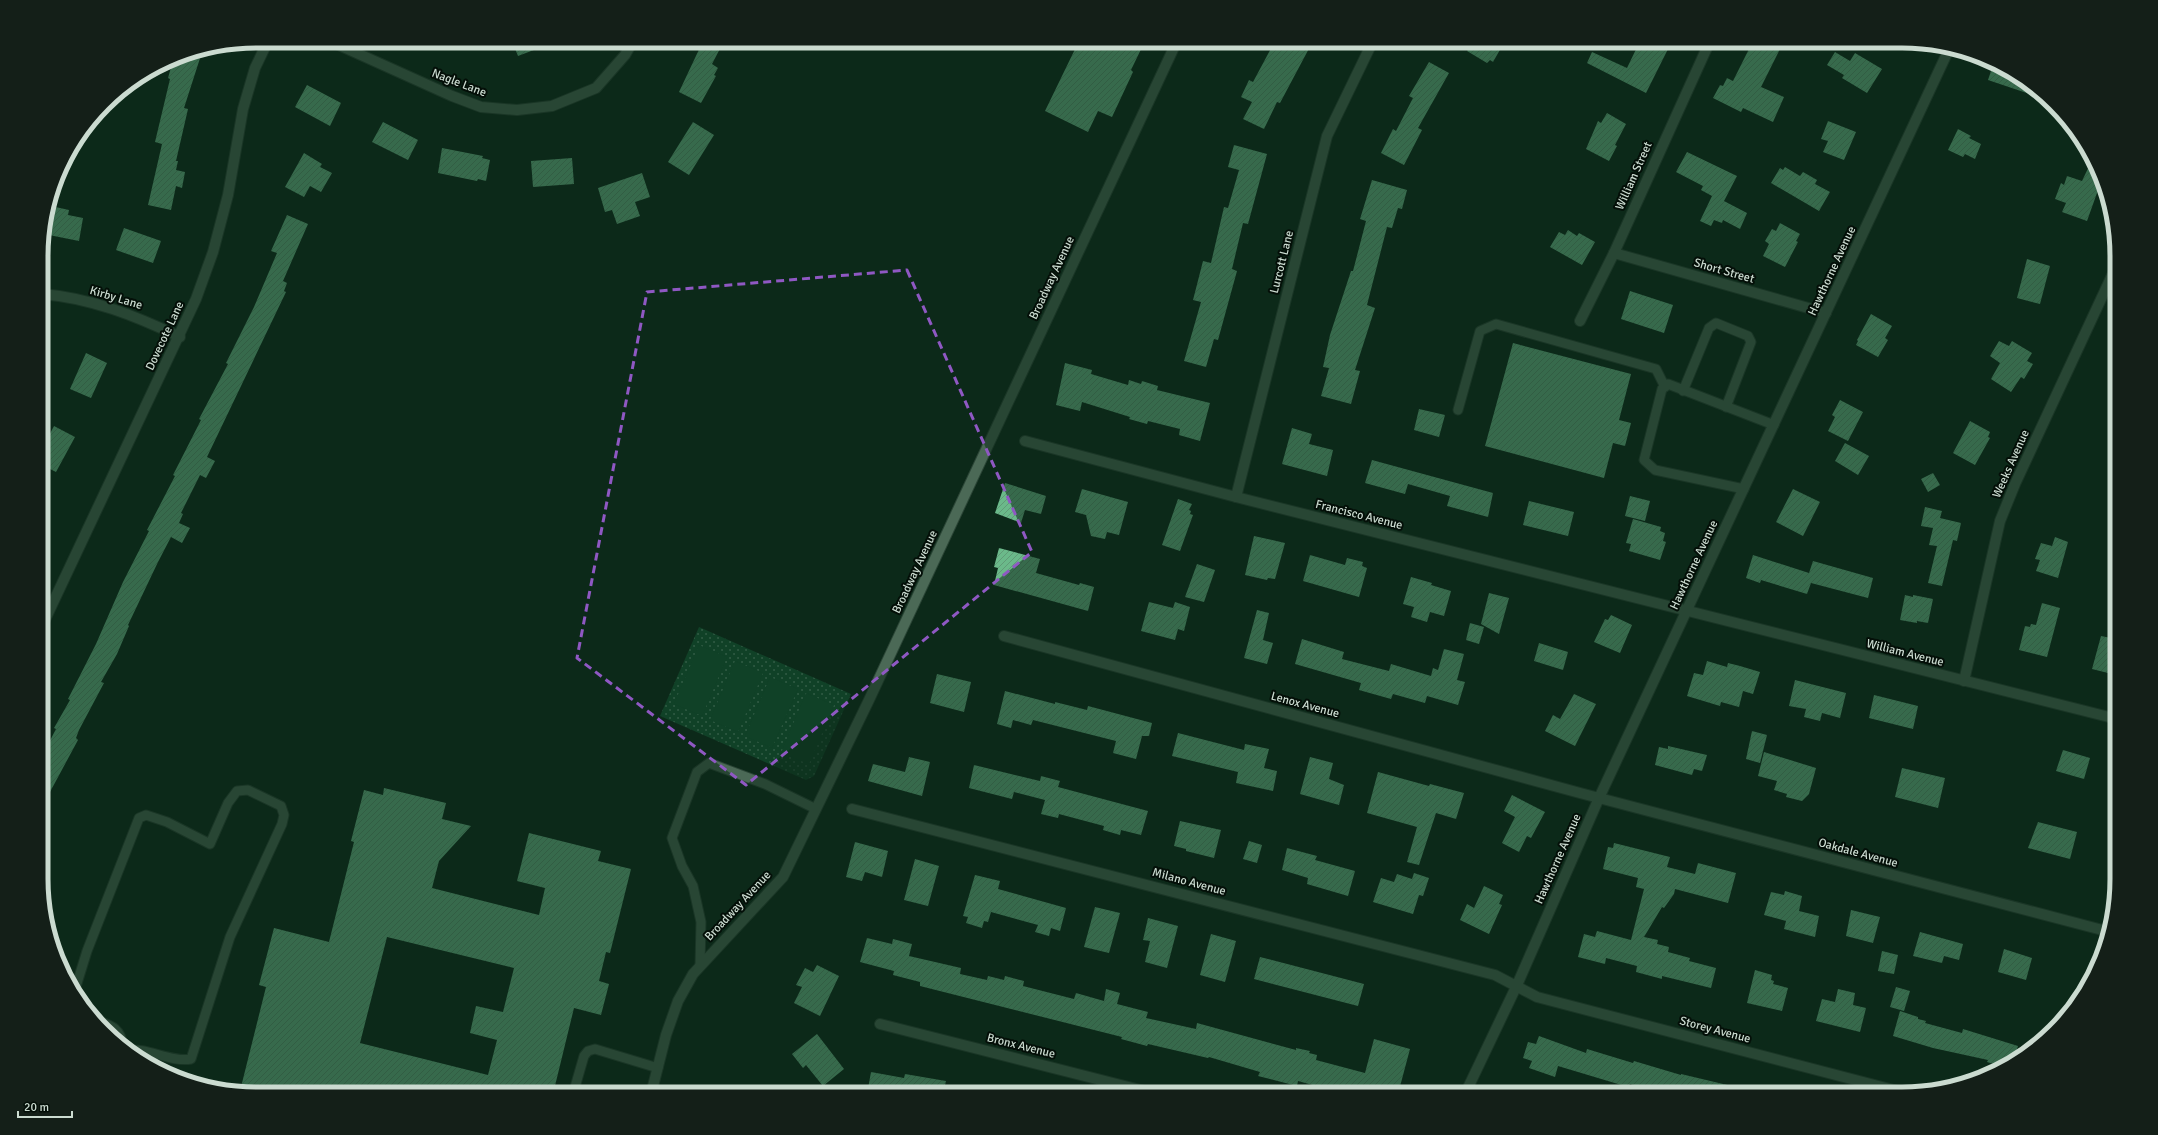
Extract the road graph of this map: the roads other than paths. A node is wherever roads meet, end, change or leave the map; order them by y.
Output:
1 (265, 48) edge
2 (346, 48) edge
3 (630, 48) edge
4 (1174, 48) edge
5 (1369, 48) edge
6 (1707, 48) edge
7 (1947, 53) edge
8 (1614, 253) junction
9 (2110, 280) edge
10 (48, 295) edge
11 (1826, 314) junction
12 (1580, 321) dead end
13 (180, 337) junction
14 (1665, 387) junction
15 (1683, 391) junction
16 (1726, 407) junction
17 (1458, 410) dead end
18 (1774, 425) junction
19 (1025, 441) dead end
20 (1744, 489) junction
21 (1236, 497) junction
22 (1687, 611) junction
23 (48, 613) edge
24 (1004, 636) dead end
25 (1964, 681) junction
26 (2110, 717) edge
27 (1599, 798) junction
28 (816, 808) junction
29 (852, 809) dead end
30 (2104, 930) edge
31 (700, 966) junction
32 (77, 984) edge
33 (1517, 985) junction
34 (880, 1024) dead end
35 (108, 1025) edge
36 (122, 1038) edge
37 (140, 1052) edge
38 (658, 1068) junction
39 (575, 1087) edge
40 (653, 1087) edge
41 (1128, 1087) edge
42 (1468, 1087) edge
43 (1882, 1087) edge

1 - 13 street, Dovecote Lane
2 - 3 street, Nagle Lane
4 - 28 street, Broadway Avenue
5 - 21 street, Lurcott Lane
6 - 8 street, William Street
7 - 11 street, Hawthorne Avenue
8 - 11 street, Short Street
8 - 12 street, William Street
9 - 25 street, Weeks Avenue
10 - 13 street, Kirby Lane
11 - 18 street, Hawthorne Avenue
13 - 23 street, Dovecote Lane
14 - 15 lane
14 - 17 lane
14 - 20 lane
15 - 16 lane
15 - 16 lane
16 - 18 lane
18 - 20 street, Hawthorne Avenue
19 - 21 street, Francisco Avenue
20 - 22 street, Hawthorne Avenue
21 - 22 street, Francisco Avenue
22 - 25 street, William Avenue
22 - 27 street, Hawthorne Avenue
24 - 27 street, Lenox Avenue
25 - 26 street, William Avenue
27 - 30 street, Oakdale Avenue
27 - 33 street, Hawthorne Avenue
28 - 31 street, Broadway Avenue
28 - 31 lane
29 - 33 street, Milano Avenue
31 - 38 street, Broadway Avenue
32 - 37 lane
33 - 42 street, Hawthorne Avenue
33 - 43 street, Storey Avenue
34 - 41 street, Bronx Avenue
35 - 36 lane
38 - 39 lane
38 - 40 street, Broadway Avenue

